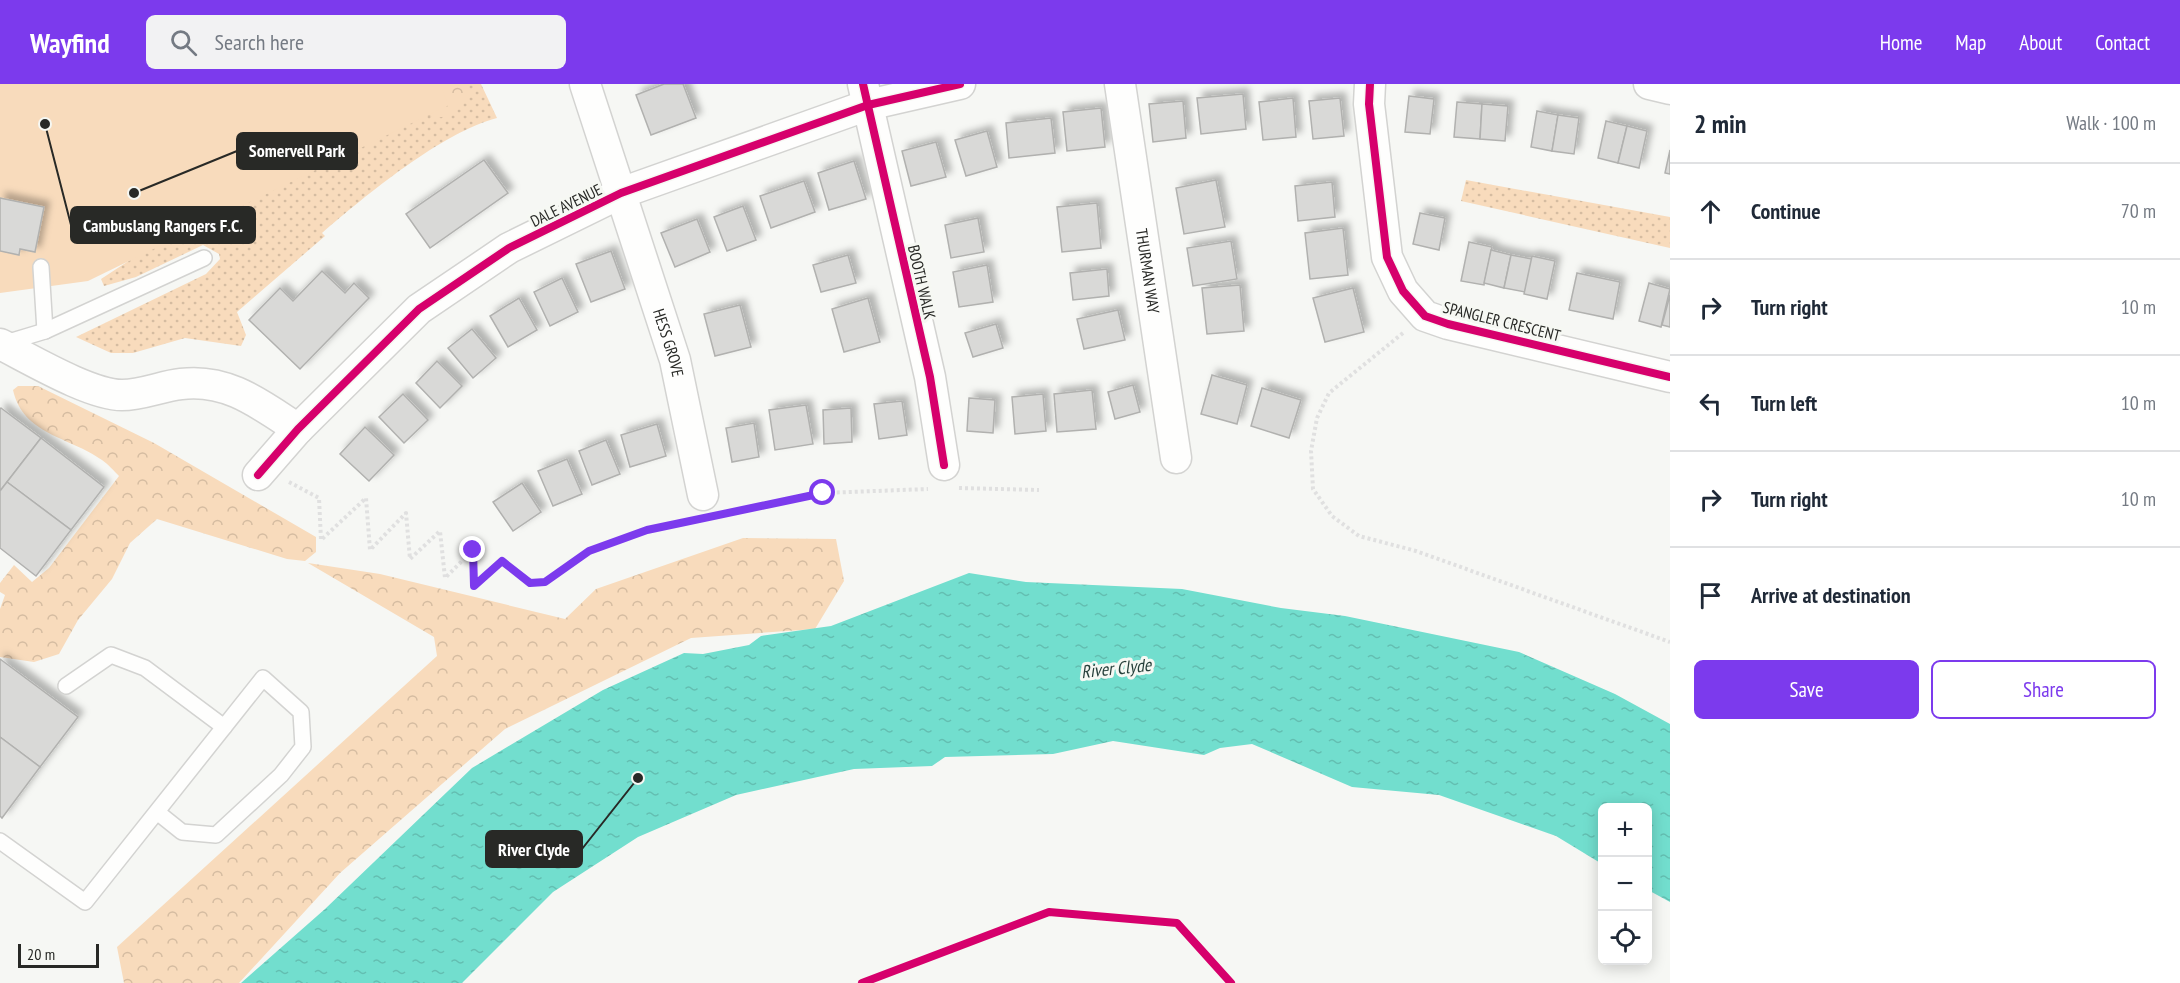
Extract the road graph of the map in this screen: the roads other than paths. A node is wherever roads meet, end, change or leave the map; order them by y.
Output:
1 (585, 84) edge
2 (960, 84) edge
3 (1120, 84) edge
4 (1370, 84) edge
5 (1648, 84) edge
6 (1670, 89) edge
7 (866, 95) edge
8 (621, 193) junction
9 (204, 258) dead end
10 (41, 267) dead end
11 (45, 331) junction
12 (0, 344) edge
13 (1670, 377) edge
14 (297, 429) junction
15 (1176, 458) dead end
16 (261, 472) road end
17 (942, 480) road end
18 (706, 510) road end
19 (66, 686) dead end
20 (224, 727) junction
21 (157, 812) junction
22 (0, 841) edge

1 - 8 street, HESS GROVE
2 - 7 street, DALE AVENUE
3 - 15 street, THURMAN WAY
4 - 13 street, SPANGLER CRESCENT
5 - 6 street
7 - 8 street, DALE AVENUE
7 - 17 street, BOOTH WALK
8 - 14 street, DALE AVENUE
8 - 18 street, HESS GROVE
9 - 11 lane
10 - 11 lane
11 - 12 lane
12 - 14 street
14 - 16 street, DALE AVENUE
19 - 20 lane
20 - 21 lane
20 - 21 lane
21 - 22 lane

